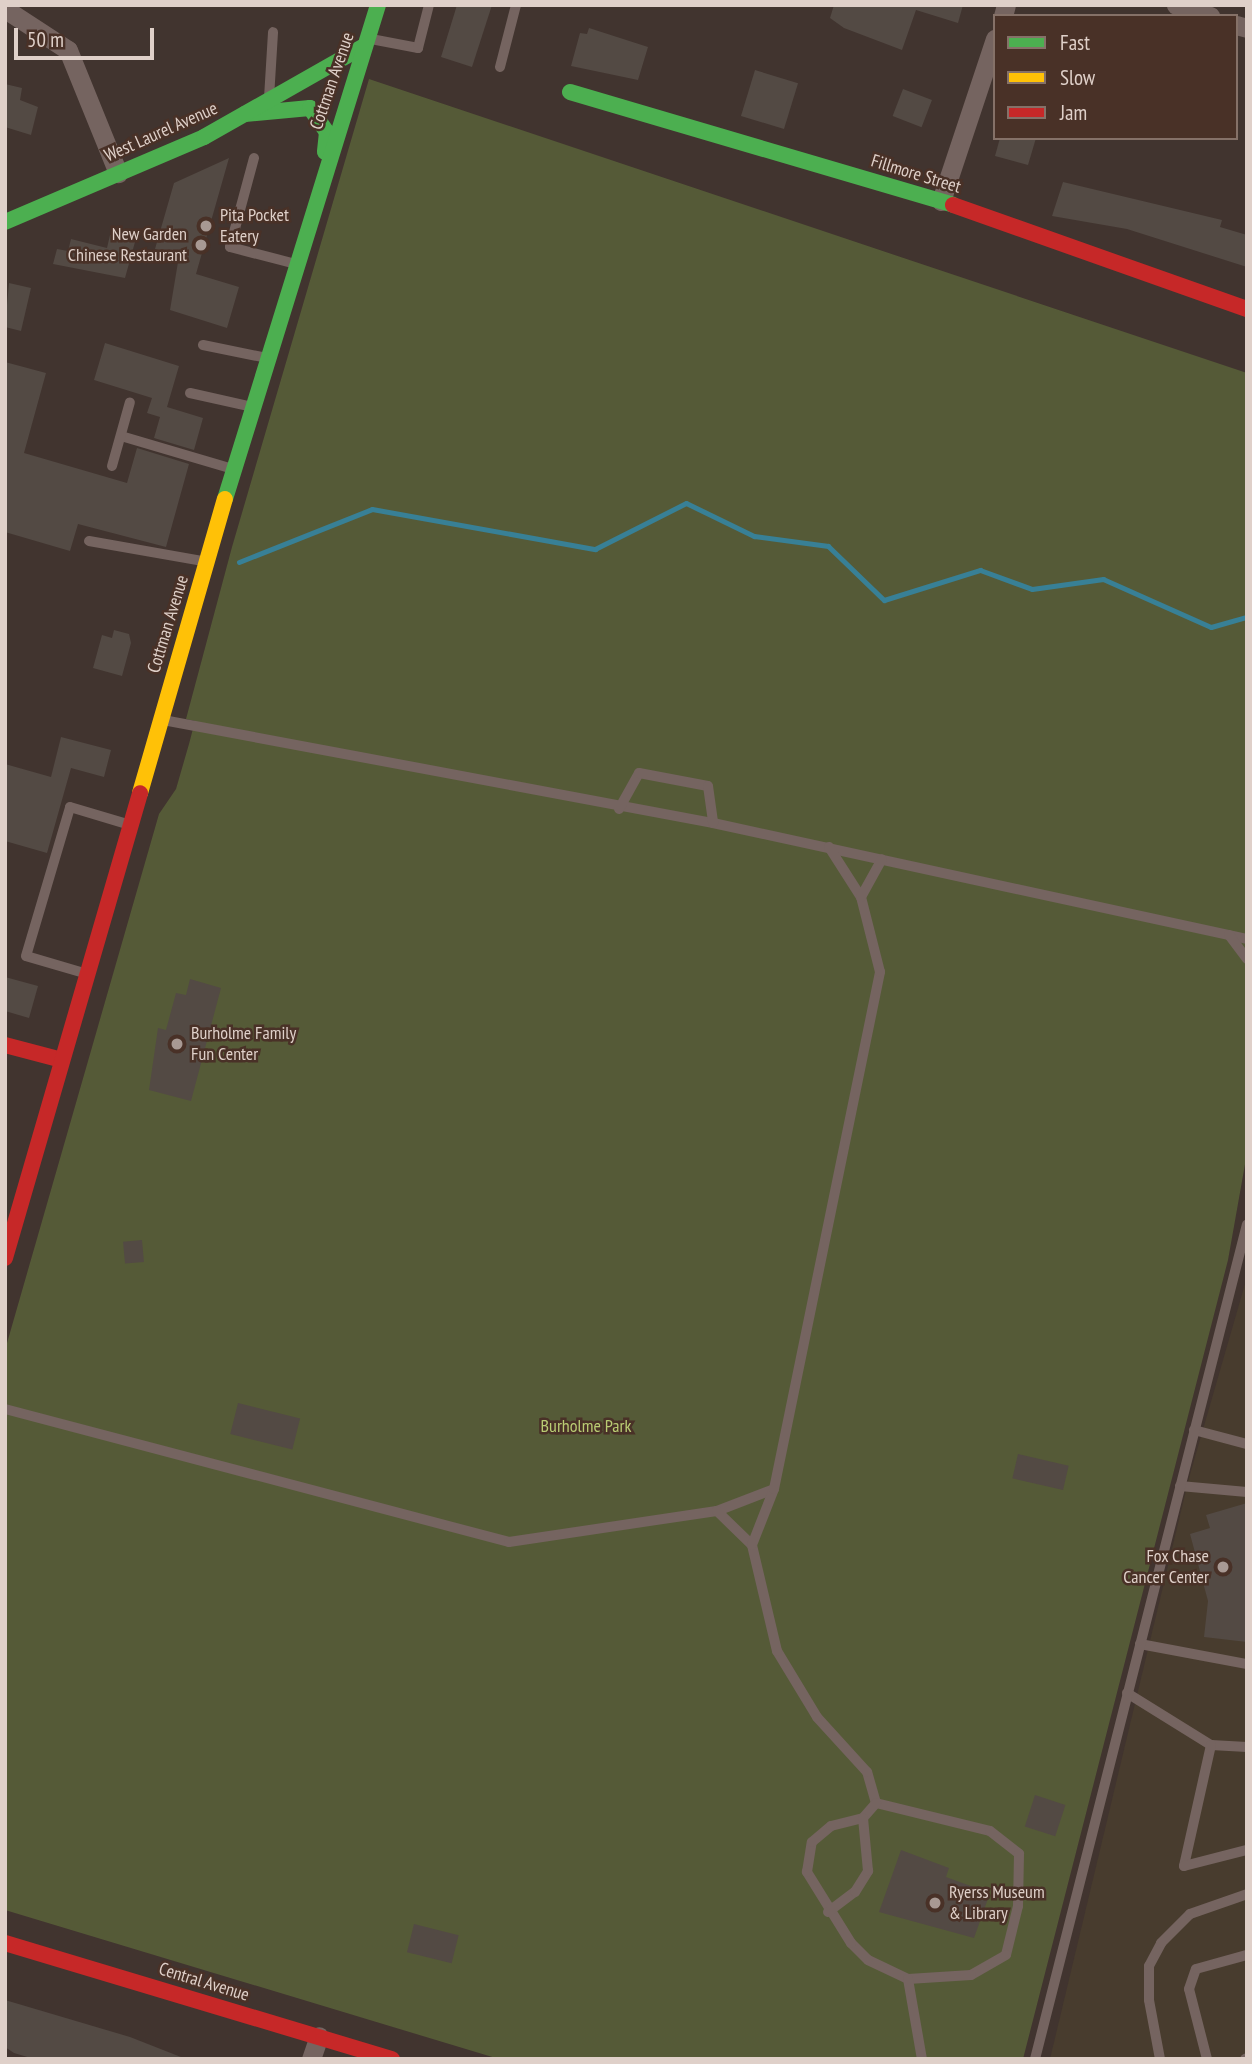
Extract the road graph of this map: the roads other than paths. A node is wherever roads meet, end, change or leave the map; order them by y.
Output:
1 (378, 5) edge
2 (429, 5) edge
3 (516, 5) edge
4 (1176, 5) edge
5 (5, 9) edge
6 (1204, 14) edge
7 (273, 32) dead end
8 (366, 42) junction
9 (993, 45) edge
10 (500, 67) dead end
11 (570, 92) dead end
12 (269, 99) junction
13 (246, 114) junction
14 (254, 158) dead end
15 (324, 166) junction
16 (118, 173) junction
17 (941, 201) junction
18 (5, 222) edge
19 (295, 264) junction
20 (1247, 309) edge
21 (203, 345) dead end
22 (266, 358) junction
23 (190, 393) dead end
24 (130, 402) dead end
25 (252, 407) junction
26 (121, 436) junction
27 (112, 466) dead end
28 (234, 469) junction
29 (89, 541) dead end
30 (207, 562) junction
31 (159, 719) junction
32 (619, 809) junction
33 (713, 823) junction
34 (131, 825) junction
35 (829, 847) junction
36 (882, 859) junction
37 (861, 897) junction
38 (1229, 936) junction
39 (1247, 939) edge
40 (1247, 959) edge
41 (87, 974) junction
42 (5, 1045) edge
43 (62, 1060) junction
44 (1247, 1224) edge
45 (5, 1258) edge
46 (5, 1409) edge
47 (1194, 1430) junction
48 (1247, 1444) edge
49 (1180, 1486) junction
50 (774, 1489) junction
51 (1247, 1492) edge
52 (717, 1511) junction
53 (752, 1545) junction
54 (1140, 1644) junction
55 (1247, 1664) edge
56 (1127, 1693) junction
57 (1211, 1745) junction
58 (1247, 1747) edge
59 (876, 1802) junction
60 (863, 1818) junction
61 (1247, 1850) edge
62 (1247, 1894) edge
63 (828, 1912) junction
64 (5, 1943) edge
65 (1247, 1955) edge
66 (908, 1979) junction
67 (319, 2036) junction
68 (311, 2059) edge
69 (392, 2059) edge
70 (922, 2059) edge
71 (1035, 2059) edge
72 (1160, 2059) edge
73 (1207, 2059) edge

1 - 8 main road, Cottman Avenue
2 - 8 lane
3 - 10 lane
4 - 6 street
5 - 16 street
7 - 12 lane
8 - 12 main road, West Laurel Avenue
8 - 15 main road, Cottman Avenue
9 - 17 street
11 - 17 main road, Fillmore Street
12 - 13 main road, West Laurel Avenue
13 - 15 main road
13 - 16 main road, West Laurel Avenue
14 - 19 lane
15 - 19 main road, Cottman Avenue
16 - 18 main road, West Laurel Avenue
17 - 20 main road, Fillmore Street
19 - 22 main road, Cottman Avenue
21 - 22 lane
22 - 25 main road, Cottman Avenue
23 - 25 lane
24 - 26 lane
25 - 28 main road, Cottman Avenue
26 - 27 lane
26 - 28 lane
28 - 30 main road, Cottman Avenue
29 - 30 lane
30 - 31 main road, Cottman Avenue
31 - 32 lane
31 - 34 main road, Cottman Avenue
32 - 33 lane
32 - 33 lane
33 - 35 lane
34 - 41 main road, Cottman Avenue
34 - 41 lane
35 - 36 lane
35 - 37 lane
36 - 37 lane
36 - 38 lane
37 - 50 lane
38 - 39 lane
38 - 40 lane
41 - 43 main road, Cottman Avenue
42 - 43 main road
43 - 45 main road, Cottman Avenue
44 - 47 lane
46 - 52 lane
47 - 48 lane
47 - 49 lane
49 - 51 lane
49 - 54 lane
50 - 52 lane
50 - 53 lane
52 - 53 lane
53 - 59 lane
54 - 55 lane
54 - 56 lane
56 - 57 lane
56 - 71 lane
57 - 58 lane
57 - 61 lane
59 - 60 lane
59 - 66 lane
60 - 63 lane
60 - 63 lane
62 - 72 lane
63 - 66 lane
64 - 67 main road, Central Avenue
65 - 73 lane
66 - 70 lane
67 - 68 street
67 - 69 main road, Central Avenue

